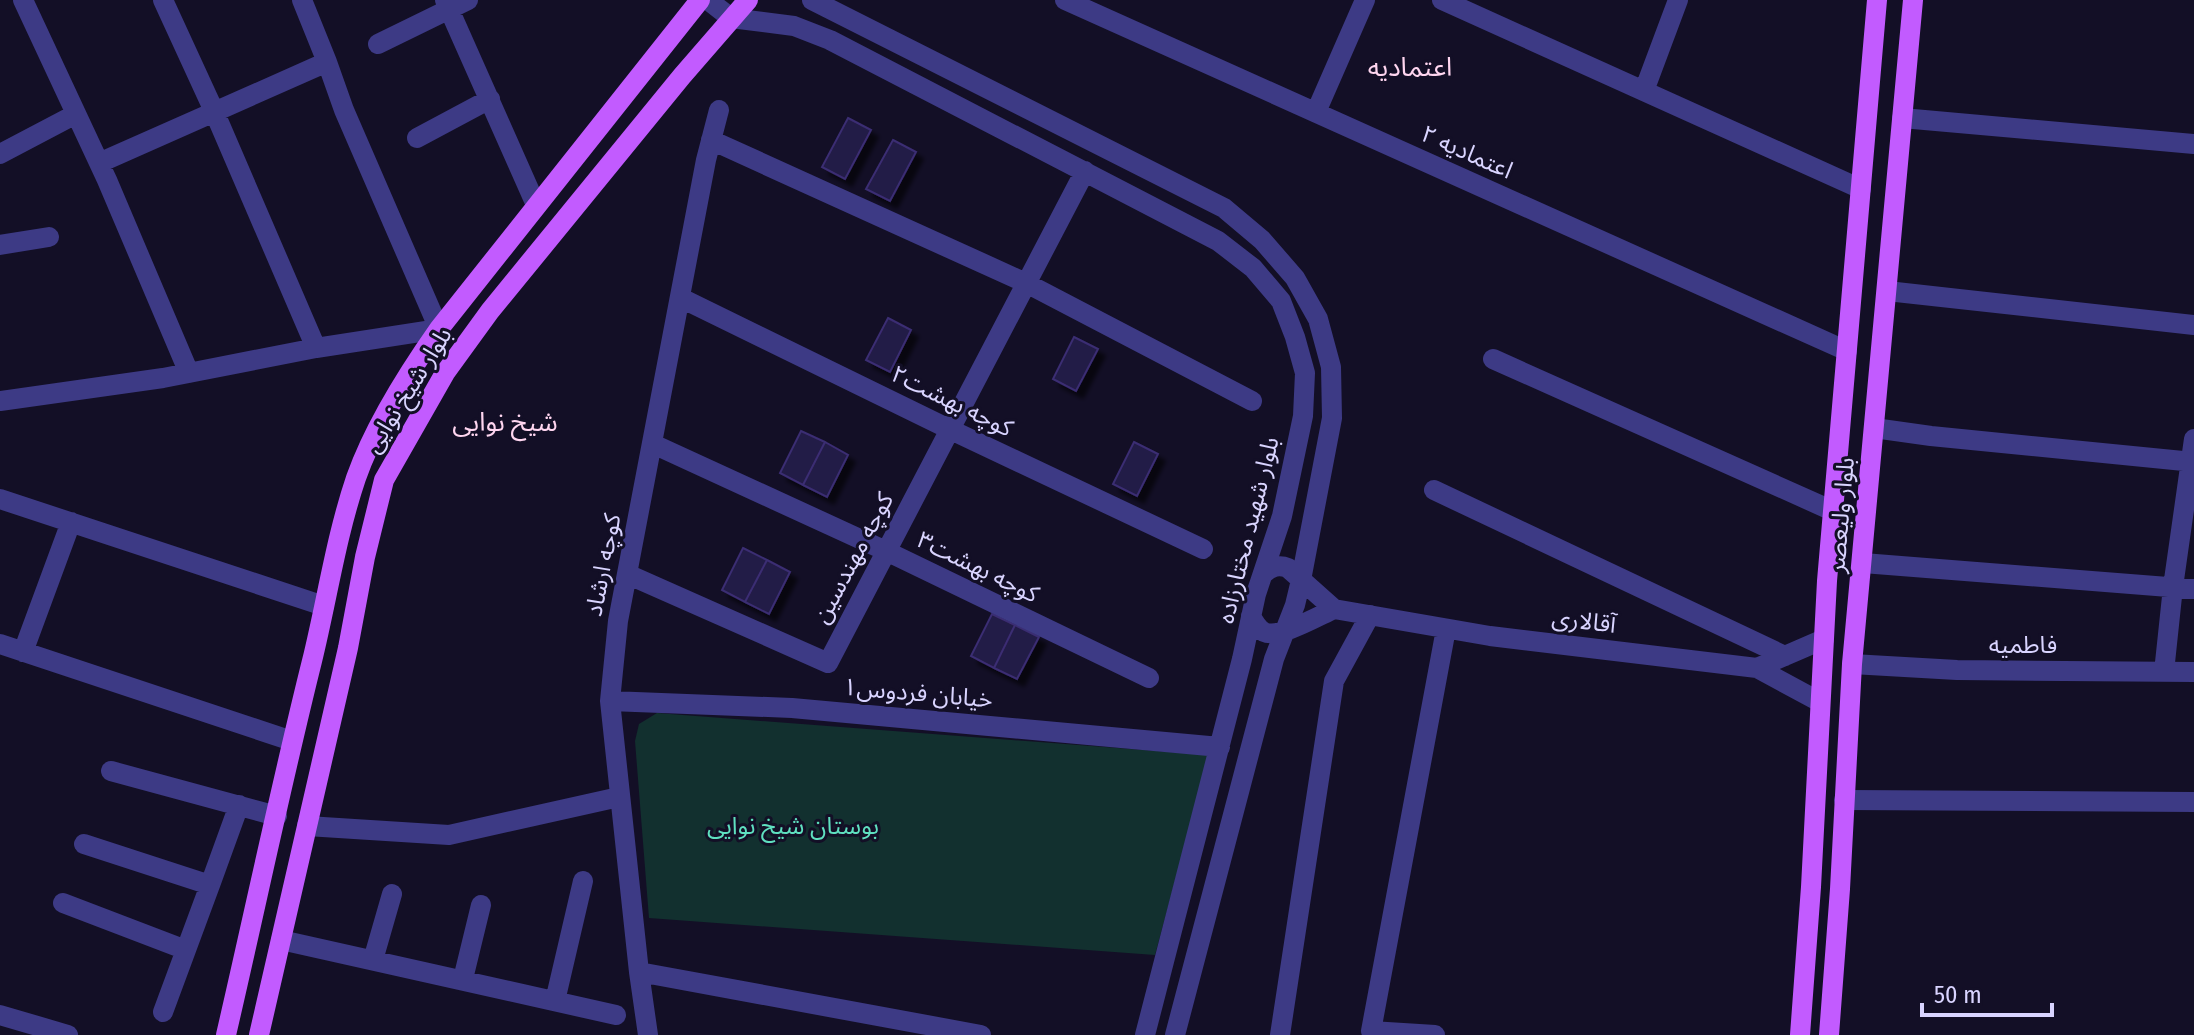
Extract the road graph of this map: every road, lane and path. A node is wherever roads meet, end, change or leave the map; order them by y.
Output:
1 (23, 0) edge
2 (163, 0) edge
3 (302, 0) edge
4 (700, 0) edge
5 (708, 0) edge
6 (748, 0) edge
7 (812, 0) edge
8 (1065, 0) edge
9 (1365, 0) edge
10 (1442, 0) edge
11 (1678, 0) edge
12 (1877, 0) edge
13 (1913, 0) edge
14 (454, 3) edge
15 (731, 18) junction
16 (378, 44) dead end
17 (327, 62) junction
18 (1644, 91) junction
19 (490, 99) junction
20 (719, 110) dead end
21 (214, 111) junction
22 (1316, 112) junction
23 (76, 114) junction
24 (1902, 118) junction
25 (417, 138) dead end
26 (711, 140) junction
27 (2194, 144) edge
28 (0, 154) edge
29 (99, 163) junction
30 (1085, 171) junction
31 (1861, 189) junction
32 (536, 205) junction
33 (49, 237) dead end
34 (0, 245) edge
35 (1026, 283) junction
36 (1887, 291) junction
37 (681, 298) junction
38 (2194, 325) edge
39 (439, 329) junction
40 (316, 348) junction
41 (1847, 351) junction
42 (1493, 359) dead end
43 (189, 373) junction
44 (0, 401) edge
45 (1252, 401) dead end
46 (1874, 428) junction
47 (949, 429) junction
48 (2194, 439) edge
49 (653, 444) junction
50 (2192, 462) edge
51 (1434, 490) dead end
52 (0, 499) edge
53 (1833, 511) junction
54 (71, 522) junction
55 (1203, 549) dead end
56 (886, 551) junction
57 (1863, 563) junction
58 (627, 574) junction
59 (1263, 574) junction
60 (1301, 580) junction
61 (2173, 587) junction
62 (2194, 589) edge
63 (324, 606) junction
64 (1334, 609) junction
65 (1370, 615) junction
66 (1251, 616) junction
67 (1446, 629) junction
68 (1285, 631) junction
69 (1824, 639) junction
70 (0, 644) edge
71 (23, 652) junction
72 (1785, 656) junction
73 (1852, 664) junction
74 (1757, 668) junction
75 (2164, 672) junction
76 (2194, 672) edge
77 (1149, 678) dead end
78 (610, 701) junction
79 (1820, 702) junction
80 (292, 741) junction
81 (1220, 747) junction
82 (111, 771) dead end
83 (619, 797) junction
84 (1844, 800) junction
85 (2194, 802) edge
86 (239, 805) junction
87 (277, 816) junction
88 (307, 826) junction
89 (84, 844) dead end
90 (583, 881) dead end
91 (210, 885) junction
92 (1811, 887) junction
93 (1840, 889) junction
94 (392, 894) dead end
95 (63, 903) dead end
96 (481, 905) dead end
97 (281, 940) junction
98 (186, 950) junction
99 (373, 960) junction
100 (639, 972) junction
101 (463, 979) junction
102 (555, 1001) junction
103 (163, 1012) dead end
104 (0, 1015) edge
105 (616, 1015) dead end
106 (1369, 1033) edge
107 (224, 1034) edge
108 (68, 1035) edge
109 (259, 1035) edge
110 (648, 1035) edge
111 (981, 1035) edge
112 (1145, 1035) edge
113 (1175, 1035) edge
114 (1280, 1035) edge
115 (1435, 1035) edge
116 (1800, 1035) edge
117 (1829, 1035) edge

1 - 23 street
2 - 21 street
3 - 17 street
4 - 32 main road, بلوار شیخ نوایی
5 - 15 street
6 - 15 main road, بلوار شیخ نوایی
7 - 60 street
8 - 22 street, اعتمادیه ۲
9 - 22 street
10 - 18 street
11 - 18 street
12 - 31 main road, بلوار ولیعصر
13 - 24 main road, بلوار ولیعصر
14 - 16 street
14 - 19 street
15 - 30 street, بلوار شهید مختارزاده
15 - 88 main road, بلوار شیخ نوایی
17 - 21 street
17 - 39 street
18 - 31 street
19 - 25 street
19 - 32 street
20 - 26 street, کوچه ارشاد
21 - 29 street
21 - 40 street
22 - 41 street, اعتمادیه ۲
23 - 28 street
23 - 29 street
24 - 27 street
24 - 36 main road, بلوار ولیعصر
26 - 35 street
26 - 37 street, کوچه ارشاد
29 - 43 street
30 - 35 street, کوچه مهندسین
30 - 59 street, بلوار شهید مختارزاده
31 - 41 main road, بلوار ولیعصر
32 - 39 main road, بلوار شیخ نوایی
33 - 34 street
35 - 45 street
35 - 47 street, کوچه مهندسین
36 - 38 street
36 - 46 main road, بلوار ولیعصر
37 - 47 street, کوچه بهشت۲
37 - 49 street, کوچه ارشاد
39 - 40 street
39 - 63 main road, بلوار شیخ نوایی
40 - 43 street
41 - 53 main road, بلوار ولیعصر
42 - 53 street
43 - 44 street
46 - 50 street
46 - 57 main road, بلوار ولیعصر
47 - 55 street, کوچه بهشت۲
47 - 56 street, کوچه مهندسین
48 - 50 street
49 - 56 street, کوچه بهشت۳
49 - 58 street, کوچه ارشاد
50 - 61 street
51 - 72 street
52 - 54 street
53 - 69 main road, بلوار ولیعصر
54 - 63 street
54 - 71 street
56 - 58 street, کوچه مهندسین
56 - 77 street, کوچه بهشت۳
57 - 61 street
57 - 73 main road, بلوار ولیعصر
58 - 78 street, کوچه ارشاد
59 - 60 street
59 - 66 street, بلوار شهید مختارزاده
60 - 64 street
60 - 68 street
61 - 62 street
61 - 75 street
63 - 80 main road, بلوار شیخ نوایی
64 - 65 street, آقالاری
64 - 68 street
65 - 67 street, آقالاری
65 - 114 street
66 - 68 street
66 - 81 street, بلوار شهید مختارزاده
67 - 74 street, آقالاری
67 - 106 street
68 - 113 street
69 - 72 street
69 - 79 main road, بلوار ولیعصر
70 - 71 street
71 - 80 street
72 - 74 street
73 - 75 street, فاطمیه
73 - 84 main road, بلوار ولیعصر
74 - 79 street
75 - 76 street, فاطمیه
78 - 81 street, خیابان فردوس۱
78 - 83 street, کوچه ارشاد
79 - 92 main road, بلوار ولیعصر
80 - 87 main road, بلوار شیخ نوایی
81 - 112 street, بلوار شهید مختارزاده
82 - 86 street
83 - 88 street
83 - 100 street, کوچه ارشاد
84 - 85 street
84 - 93 main road, بلوار ولیعصر
86 - 87 street
86 - 91 street
87 - 107 main road, بلوار شیخ نوایی
88 - 97 main road, بلوار شیخ نوایی
89 - 91 street
90 - 102 street
91 - 98 street
92 - 93 main road
92 - 116 main road, بلوار ولیعصر
93 - 117 main road, بلوار ولیعصر
94 - 99 street
95 - 98 street
96 - 101 street
97 - 99 street
97 - 109 main road, بلوار شیخ نوایی
98 - 103 street
99 - 101 street
100 - 110 street, کوچه ارشاد
100 - 111 street
101 - 102 street
102 - 105 street
104 - 108 street
106 - 115 street

